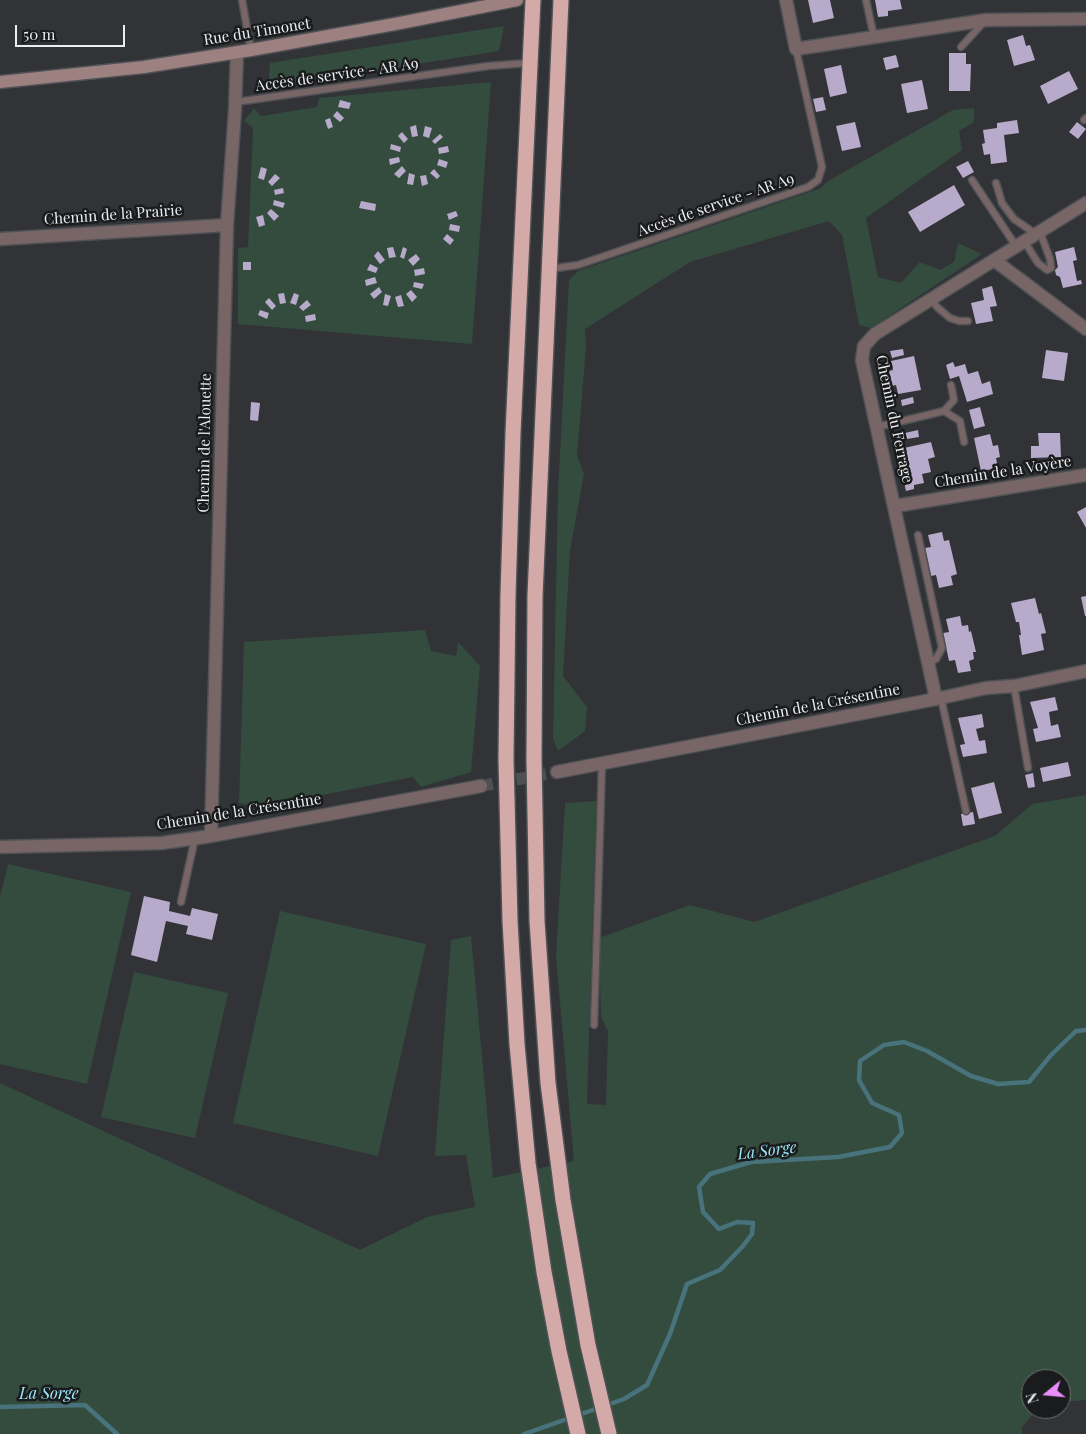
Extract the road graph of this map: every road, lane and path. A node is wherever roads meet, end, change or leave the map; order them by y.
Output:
1 (242, 0) edge
2 (517, 0) edge
3 (533, 0) edge
4 (560, 0) edge
5 (786, 0) edge
6 (866, 0) edge
7 (1086, 19) edge
8 (986, 20) junction
9 (874, 37) junction
10 (961, 47) dead end
11 (796, 49) junction
12 (251, 50) junction
13 (237, 52) junction
14 (530, 63) junction
15 (0, 82) edge
16 (236, 102) junction
17 (972, 180) dead end
18 (996, 183) dead end
19 (1086, 203) edge
20 (227, 224) junction
21 (1038, 233) junction
22 (0, 239) edge
23 (1020, 244) junction
24 (994, 260) junction
25 (549, 269) junction
26 (932, 299) junction
27 (968, 321) dead end
28 (1086, 330) edge
29 (951, 385) dead end
30 (944, 411) junction
31 (878, 427) junction
32 (964, 442) dead end
33 (1086, 475) edge
34 (895, 506) junction
35 (918, 535) dead end
36 (928, 663) junction
37 (1086, 671) edge
38 (1014, 686) junction
39 (939, 699) junction
40 (602, 764) junction
41 (1028, 768) dead end
42 (557, 772) tunnel mouth
43 (481, 786) tunnel mouth
44 (966, 811) dead end
45 (211, 836) junction
46 (195, 838) junction
47 (0, 847) edge
48 (181, 902) dead end
49 (594, 1025) dead end
50 (578, 1434) edge
51 (609, 1434) edge

1 - 12 lane
2 - 12 main road, Rue du Timonet
3 - 14 highway
4 - 25 highway
5 - 11 street
6 - 9 lane
7 - 8 street
8 - 9 street
8 - 10 lane
9 - 11 street
11 - 25 lane, Accès de service - AR A9
12 - 13 main road, Rue du Timonet
13 - 15 main road, Rue du Timonet
13 - 16 street, Chemin de l'Alouette
14 - 16 lane, Accès de service - AR A9
14 - 50 highway
16 - 20 street, Chemin de l'Alouette
17 - 23 lane
18 - 21 lane
19 - 21 street, Chemin du Ferrage
20 - 22 street, Chemin de la Prairie
20 - 45 street, Chemin de l'Alouette
21 - 23 street, Chemin du Ferrage
21 - 23 lane
23 - 24 street, Chemin du Ferrage
24 - 26 street, Chemin du Ferrage
24 - 28 street
25 - 51 highway
26 - 27 lane
26 - 31 street, Chemin du Ferrage
29 - 30 lane
30 - 31 lane
30 - 32 lane
31 - 34 street, Chemin du Ferrage
33 - 34 street, Chemin de la Voyère
34 - 36 street, Chemin du Ferrage
35 - 36 lane
36 - 39 street, Chemin du Ferrage
37 - 38 street, Chemin de la Crésentine
38 - 39 street, Chemin de la Crésentine
38 - 41 lane
39 - 40 street, Chemin de la Crésentine
39 - 44 lane
40 - 42 street, Chemin de la Crésentine
40 - 49 lane
43 - 45 street, Chemin de la Crésentine
45 - 46 street, Chemin de la Crésentine
46 - 47 street, Chemin de la Crésentine
46 - 48 lane

